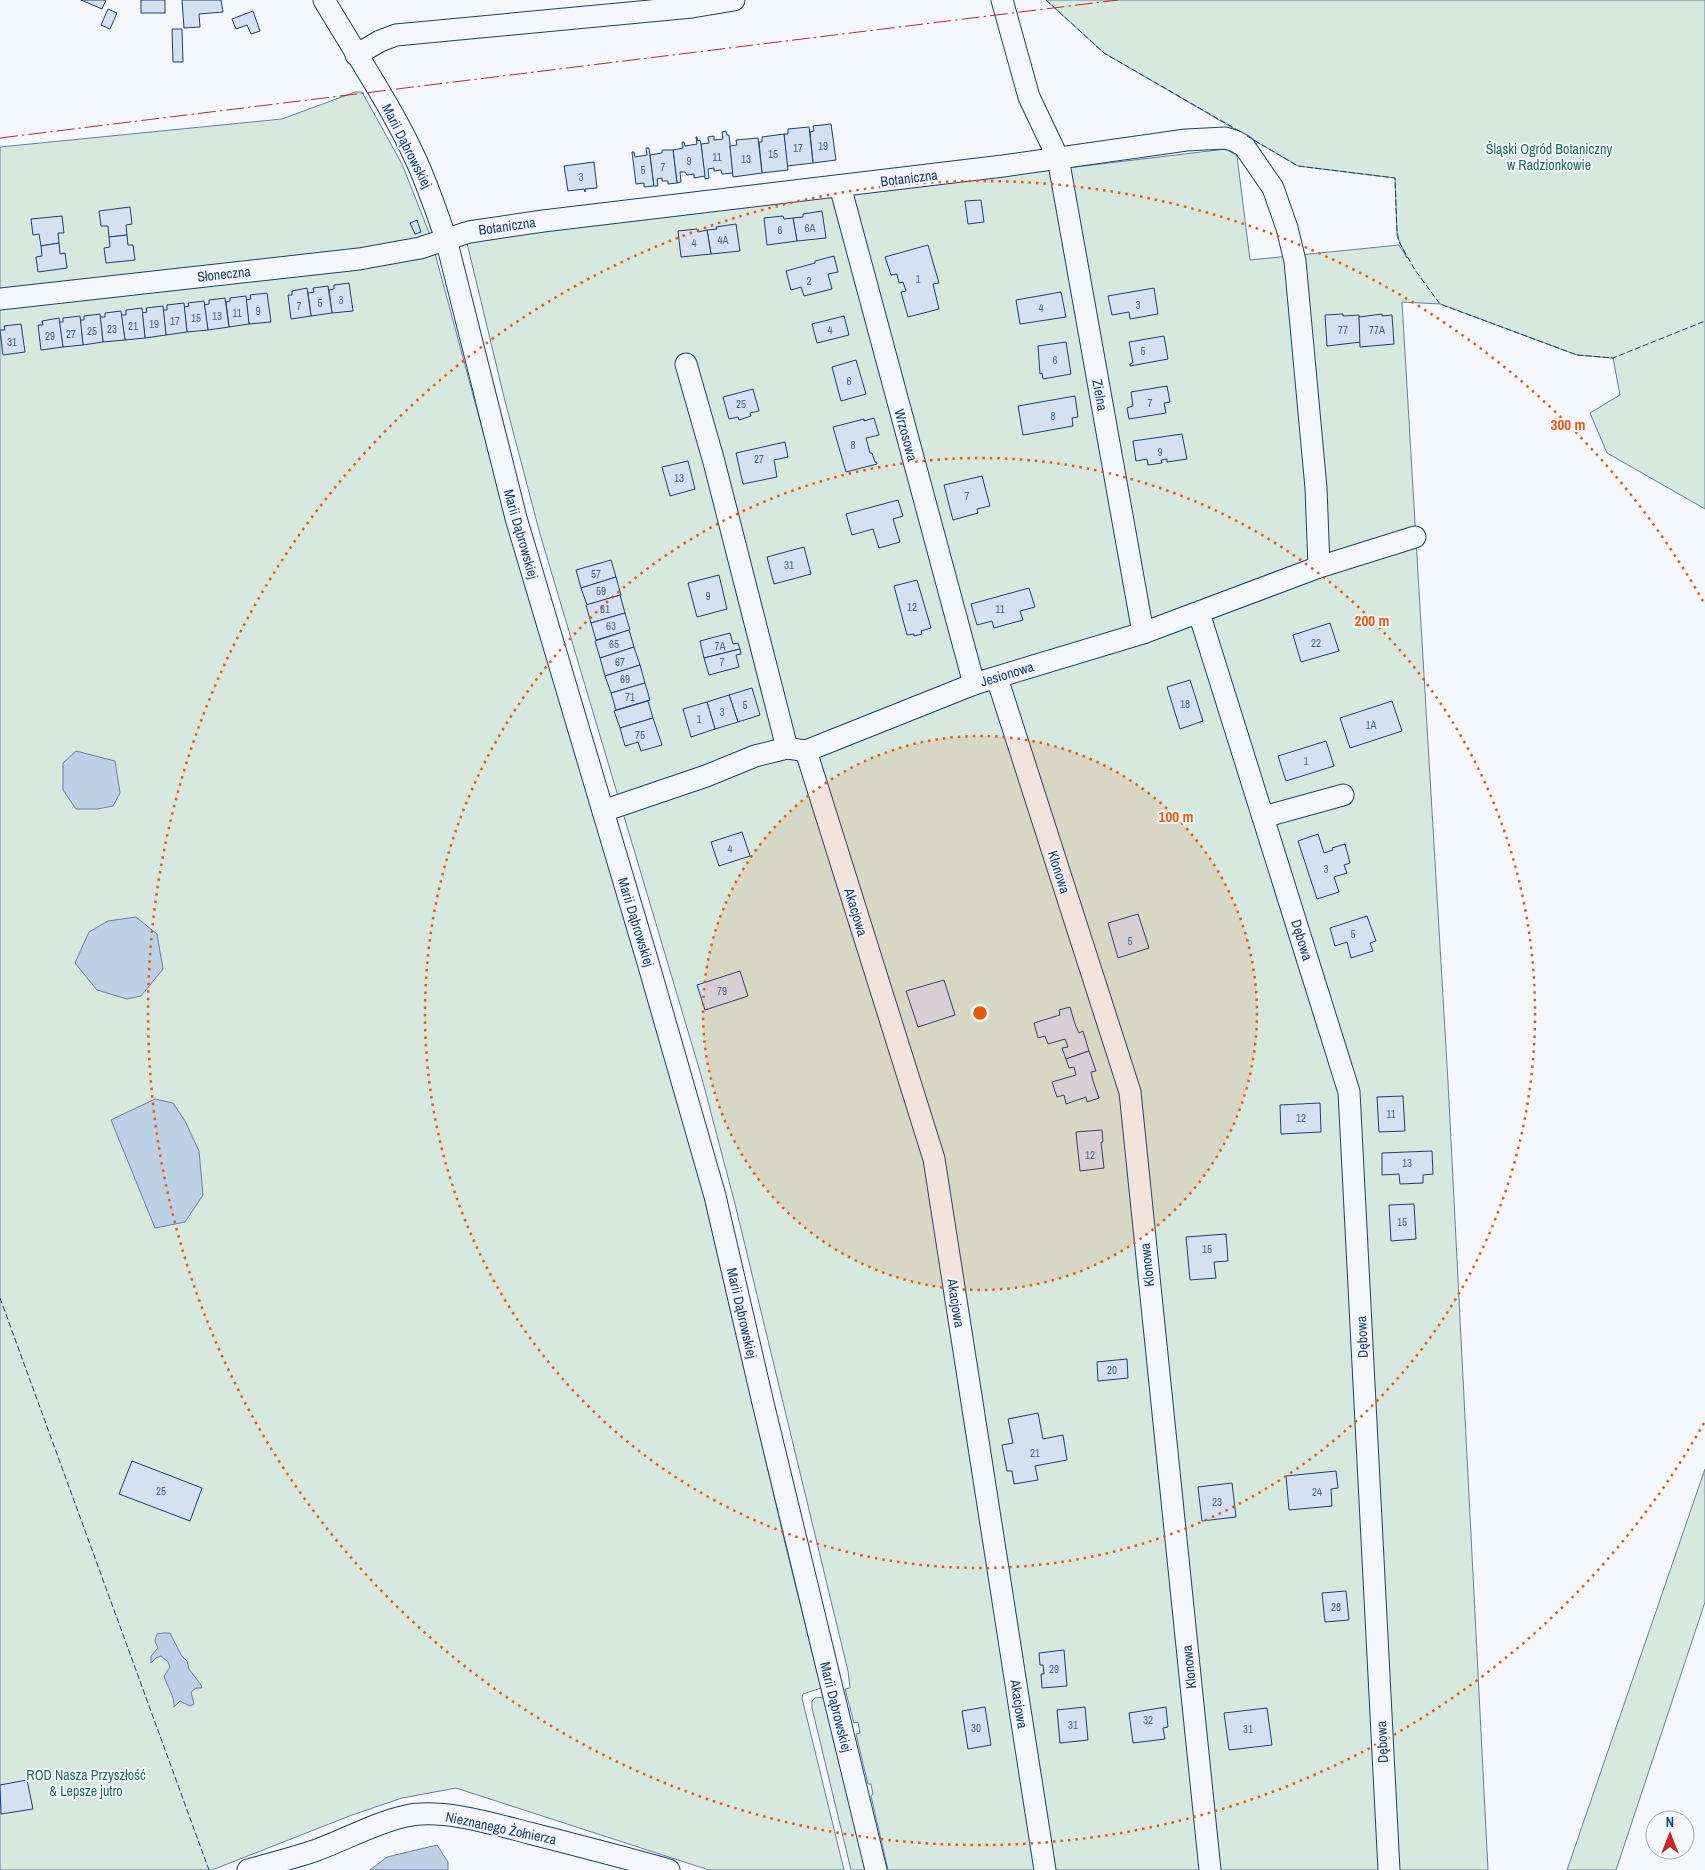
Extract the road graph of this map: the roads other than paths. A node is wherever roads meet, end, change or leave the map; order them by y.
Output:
1 (324, 0) edge
2 (734, 0) edge
3 (1004, 8) edge
4 (356, 55) junction
5 (1058, 158) junction
6 (840, 186) junction
7 (446, 239) junction
8 (0, 299) edge
9 (686, 364) dead end
10 (1415, 537) dead end
11 (1319, 567) junction
12 (1199, 613) junction
13 (1143, 633) junction
14 (997, 678) junction
15 (974, 684) junction
16 (797, 750) junction
17 (1343, 795) dead end
18 (603, 811) junction
19 (1263, 818) junction
20 (248, 1870) edge
21 (669, 1870) edge
22 (876, 1870) edge
23 (1044, 1870) edge
24 (1210, 1870) edge
25 (1389, 1870) edge

1 - 4 street, Marii Dąbrowskiej
2 - 4 street
3 - 5 street, Zielna
4 - 7 street, Marii Dąbrowskiej
5 - 6 street, Botaniczna
5 - 11 street, Botaniczna
5 - 13 street, Zielna
6 - 7 street, Botaniczna
6 - 15 street, Wrzosowa
7 - 8 street, Słoneczna
7 - 18 street, Marii Dąbrowskiej
9 - 16 street, Akacjowa
10 - 11 street, Jesionowa
11 - 12 street, Jesionowa
12 - 13 street, Jesionowa
12 - 19 street, Dębowa
13 - 14 street, Jesionowa
14 - 15 street, Jesionowa
14 - 24 street, Klonowa
15 - 16 street, Jesionowa
16 - 18 street, Jesionowa
16 - 23 street, Akacjowa
17 - 19 street
18 - 22 street, Marii Dąbrowskiej
19 - 25 street, Dębowa
20 - 21 street, Nieznanego Żołnierza

